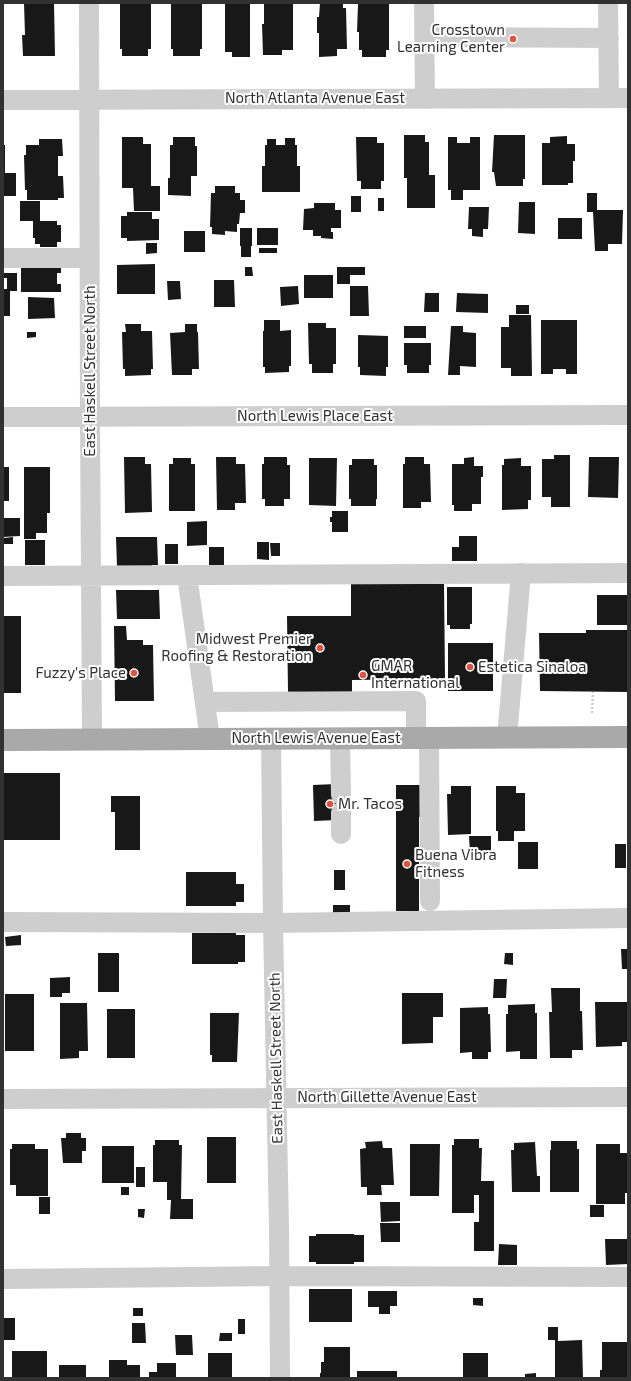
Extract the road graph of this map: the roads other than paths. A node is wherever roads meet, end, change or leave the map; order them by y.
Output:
1 (89, 3) edge
2 (424, 3) edge
3 (608, 3) edge
4 (424, 36) junction
5 (609, 38) junction
6 (425, 98) junction
7 (619, 98) edge
8 (3, 100) edge
9 (89, 100) junction
10 (3, 258) edge
11 (89, 258) junction
12 (628, 415) edge
13 (90, 416) junction
14 (3, 417) edge
15 (628, 573) edge
16 (521, 574) junction
17 (91, 575) junction
18 (187, 575) junction
19 (3, 576) edge
20 (205, 702) junction
21 (628, 737) edge
22 (271, 738) junction
23 (340, 738) junction
24 (423, 738) junction
25 (507, 738) junction
26 (92, 739) junction
27 (210, 739) junction
28 (3, 740) edge
29 (341, 834) dead end
30 (430, 901) dead end
31 (628, 918) edge
32 (3, 922) edge
33 (273, 923) junction
34 (628, 1097) edge
35 (277, 1098) junction
36 (3, 1099) edge
37 (280, 1276) junction
38 (628, 1277) edge
39 (3, 1279) edge
40 (280, 1378) edge

1 - 9 street, East Haskell Street North
2 - 4 street
3 - 5 street
4 - 5 street
4 - 6 street
5 - 7 street
6 - 7 street, North Atlanta Avenue East
6 - 9 street, North Atlanta Avenue East
8 - 9 street, North Atlanta Avenue East
9 - 11 street, East Haskell Street North
10 - 11 street
11 - 13 street, East Haskell Street North
12 - 13 street, North Lewis Place East
13 - 14 street, North Lewis Place East
13 - 17 street, East Haskell Street North
15 - 16 street
16 - 18 street
16 - 25 street
17 - 18 street
17 - 19 street
17 - 26 street, East Haskell Street North
18 - 20 street
20 - 24 street
20 - 27 street
21 - 25 main road, North Lewis Avenue East
22 - 23 main road, North Lewis Avenue East
22 - 27 main road, North Lewis Avenue East
22 - 33 street, East Haskell Street North
23 - 24 main road, North Lewis Avenue East
23 - 29 street
24 - 25 main road, North Lewis Avenue East
24 - 30 street
26 - 27 main road, North Lewis Avenue East
26 - 28 main road, North Lewis Avenue East
31 - 33 street
32 - 33 street
33 - 35 street, East Haskell Street North
34 - 35 street, North Gillette Avenue East
35 - 36 street, North Gillette Avenue East
35 - 37 street, East Haskell Street North
37 - 38 street
37 - 39 street
37 - 40 street, East Haskell Street North

